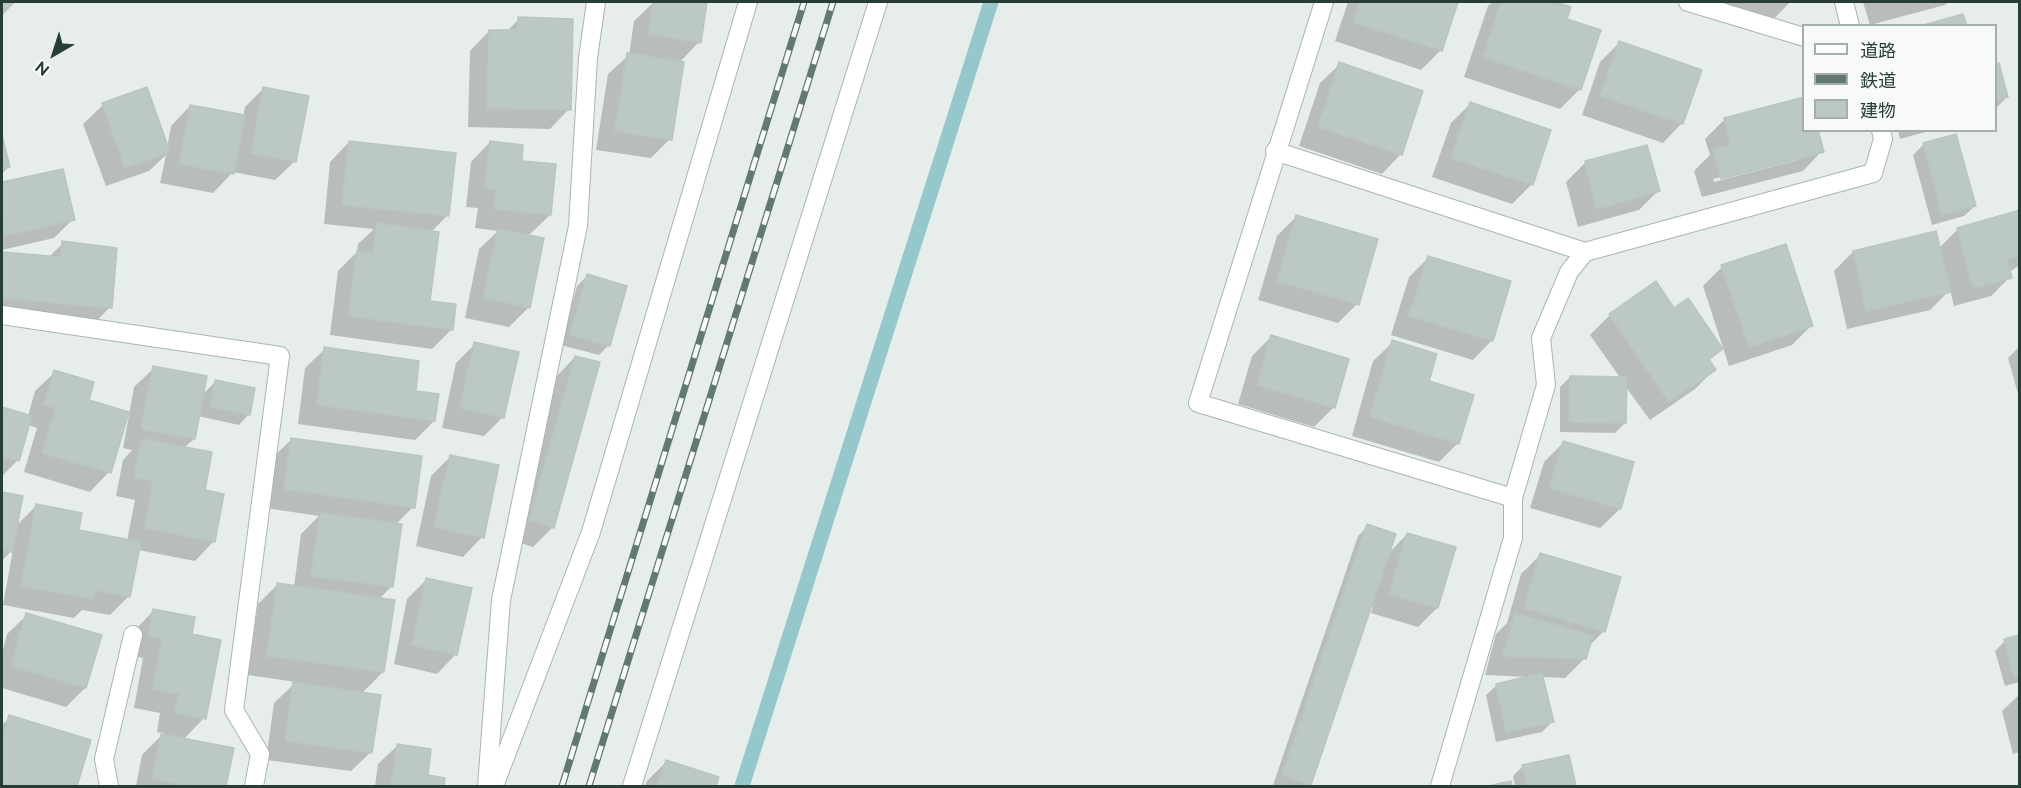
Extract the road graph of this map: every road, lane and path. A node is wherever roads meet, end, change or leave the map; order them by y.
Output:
1 (596, 2) edge
2 (748, 2) edge
3 (878, 2) edge
4 (1324, 2) edge
5 (1688, 2) edge
6 (1844, 2) edge
7 (1850, 24) edge
8 (1802, 37) edge
9 (1881, 132) edge
10 (1275, 151) junction
11 (1585, 252) junction
12 (2, 315) edge
13 (1513, 498) junction
14 (133, 635) dead end
15 (109, 786) edge
16 (254, 786) edge
17 (487, 786) edge
18 (494, 786) edge
19 (632, 786) edge
20 (1440, 786) edge

1 - 17 street
2 - 18 street
3 - 19 street
4 - 10 street
5 - 8 street
6 - 7 street
9 - 11 street
10 - 11 street
10 - 13 street
11 - 13 street
12 - 16 street
13 - 20 street
14 - 15 street

